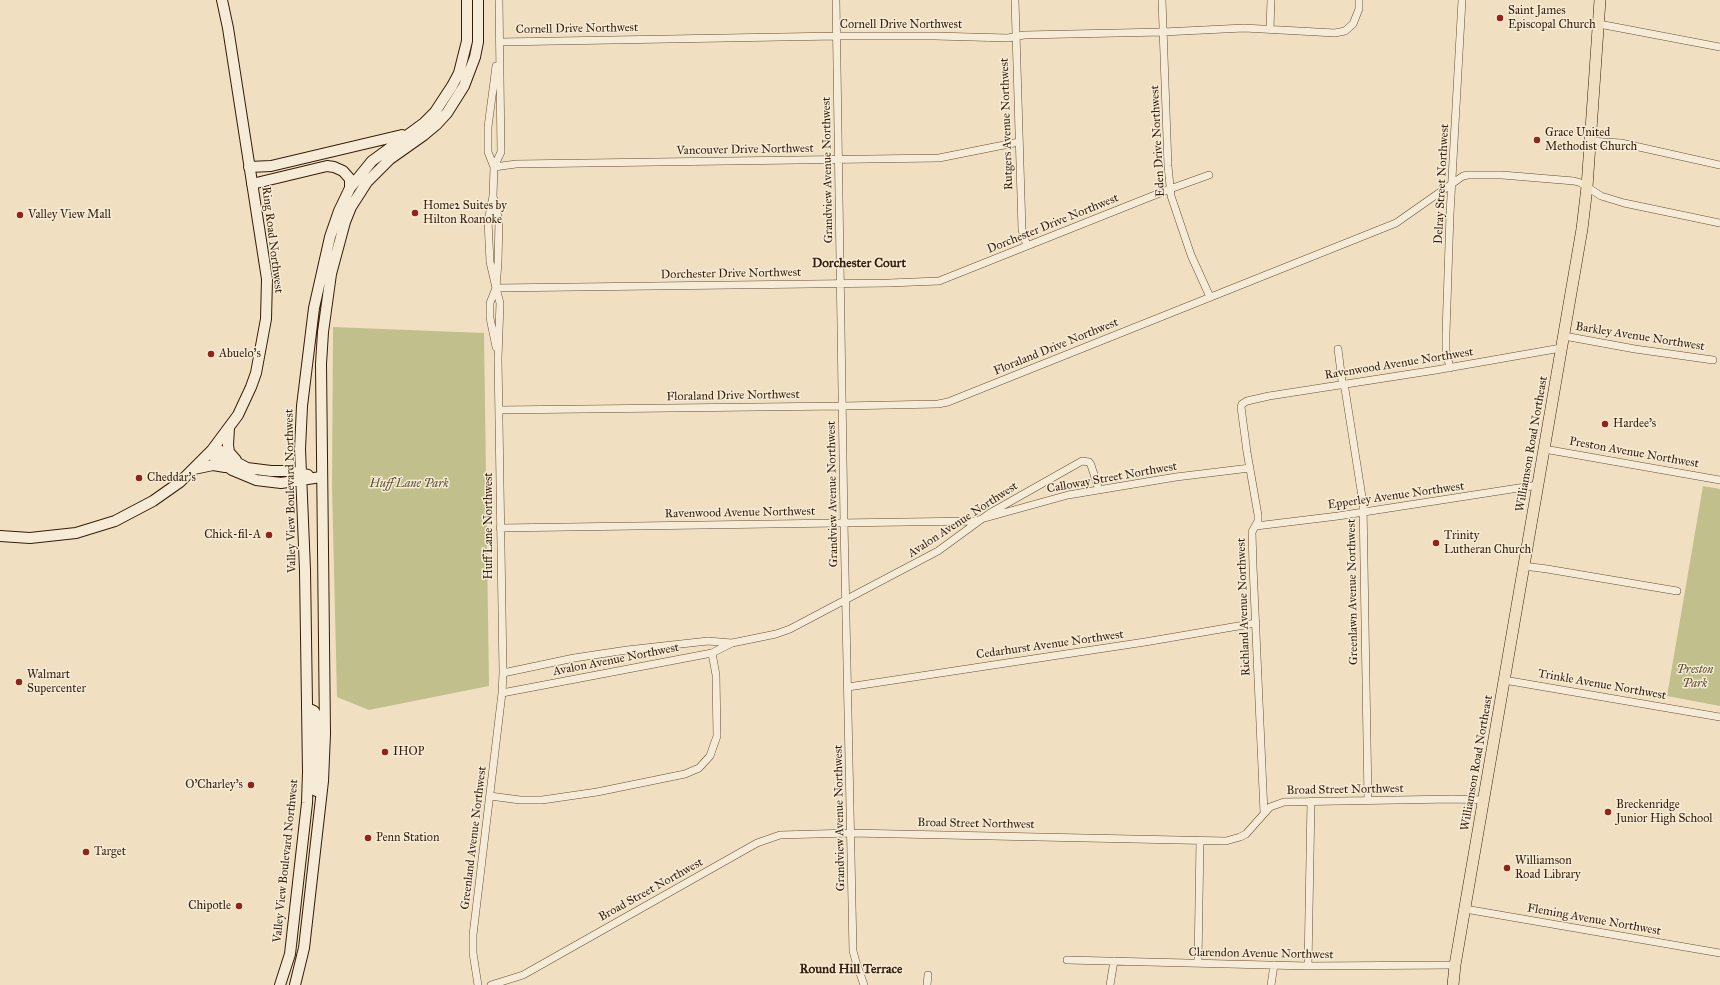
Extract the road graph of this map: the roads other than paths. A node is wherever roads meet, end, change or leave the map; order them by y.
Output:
1 (222, 0) edge
2 (467, 0) edge
3 (478, 0) edge
4 (499, 0) edge
5 (836, 0) edge
6 (1015, 0) edge
7 (1162, 0) edge
8 (1271, 0) edge
9 (1359, 0) edge
10 (1462, 0) edge
11 (1600, 0) edge
12 (1599, 24) junction
13 (1270, 29) junction
14 (1163, 32) junction
15 (837, 36) junction
16 (1015, 37) junction
17 (500, 42) junction
18 (1720, 47) edge
19 (410, 134) junction
20 (1590, 141) junction
21 (1019, 142) junction
22 (839, 160) junction
23 (1720, 165) edge
24 (250, 167) junction
25 (494, 167) junction
26 (1209, 175) dead end
27 (1452, 183) junction
28 (252, 184) junction
29 (1587, 187) junction
30 (350, 188) junction
31 (1170, 189) junction
32 (1720, 223) edge
33 (1026, 246) junction
34 (319, 283) junction
35 (840, 283) junction
36 (496, 288) junction
37 (1210, 297) junction
38 (1564, 336) junction
39 (1561, 348) junction
40 (1338, 349) dead end
41 (321, 354) junction
42 (1713, 360) dead end
43 (1450, 368) junction
44 (1343, 385) junction
45 (1242, 404) joint
46 (843, 406) junction
47 (499, 410) junction
48 (230, 427) junction
49 (1544, 448) junction
50 (212, 450) junction
51 (243, 466) junction
52 (1250, 468) junction
53 (194, 469) junction
54 (230, 469) junction
55 (301, 477) junction
56 (321, 477) junction
57 (1720, 480) edge
58 (1538, 485) junction
59 (1099, 490) junction
60 (1363, 512) junction
61 (980, 520) junction
62 (844, 522) junction
63 (1256, 526) junction
64 (500, 528) junction
65 (0, 536) edge
66 (1524, 566) junction
67 (1677, 591) dead end
68 (846, 600) junction
69 (1256, 623) junction
70 (732, 643) junction
71 (712, 653) junction
72 (503, 673) junction
73 (1504, 680) junction
74 (848, 687) junction
75 (502, 693) junction
76 (307, 708) junction
77 (1720, 716) edge
78 (490, 796) junction
79 (1368, 800) junction
80 (1484, 800) junction
81 (1311, 801) junction
82 (320, 812) junction
83 (1264, 813) junction
84 (305, 821) junction
85 (851, 833) junction
86 (1200, 840) junction
87 (1465, 909) junction
88 (308, 917) junction
89 (1720, 952) edge
90 (1067, 960) dead end
91 (1114, 961) junction
92 (1198, 963) junction
93 (1274, 965) junction
94 (1455, 965) junction
95 (1308, 966) junction
96 (928, 975) dead end
97 (280, 985) edge
98 (295, 985) edge
99 (478, 985) edge
100 (491, 985) edge
101 (864, 985) edge
102 (927, 985) edge
103 (1110, 985) edge
104 (1271, 985) edge
105 (1453, 985) edge

1 - 24 main road, Ring Road Northwest
2 - 19 main road, Valley View Boulevard Northwest
3 - 41 main road
4 - 17 street, Huff Lane Northwest
5 - 15 street, Grandview Avenue Northwest
6 - 16 street, Rutgers Avenue Northwest
7 - 14 street, Eden Drive Northwest
8 - 13 street
9 - 13 street, Cornell Drive Northwest
10 - 27 street, Delray Street Northwest
11 - 12 main road, Williamson Road Northeast
12 - 18 street
12 - 20 main road, Williamson Road Northeast
13 - 14 street, Cornell Drive Northwest
14 - 16 street, Cornell Drive Northwest
14 - 31 street, Eden Drive Northwest
15 - 16 street, Cornell Drive Northwest
15 - 17 street, Cornell Drive Northwest
15 - 22 street, Grandview Avenue Northwest
16 - 21 street, Rutgers Avenue Northwest
17 - 25 street, Huff Lane Northwest
17 - 25 street, Huff Lane Northwest
19 - 24 main road
19 - 30 main road, Valley View Boulevard Northwest
20 - 23 street
20 - 29 main road, Williamson Road Northeast
21 - 22 street, Vancouver Drive Northwest
21 - 33 street, Rutgers Avenue Northwest
22 - 25 street, Vancouver Drive Northwest
22 - 35 street, Grandview Avenue Northwest
24 - 28 main road, Ring Road Northwest
25 - 36 street, Huff Lane Northwest
26 - 31 street, Dorchester Drive Northwest
27 - 29 street, Floraland Drive Northwest
27 - 37 street, Floraland Drive Northwest
27 - 43 street, Delray Street Northwest
28 - 30 main road
28 - 48 main road, Ring Road Northwest
29 - 32 street, Floraland Drive Northwest
29 - 38 main road, Williamson Road Northeast
30 - 34 main road, Valley View Boulevard Northwest
31 - 33 street, Dorchester Drive Northwest
31 - 37 street, Eden Drive Northwest
33 - 35 street, Dorchester Drive Northwest
34 - 41 main road
34 - 55 main road, Valley View Boulevard Northwest
35 - 36 street, Dorchester Drive Northwest
35 - 46 street, Grandview Avenue Northwest
36 - 47 street, Huff Lane Northwest
37 - 46 street, Floraland Drive Northwest
38 - 39 main road, Williamson Road Northeast
38 - 42 street, Barkley Avenue Northwest
39 - 43 street, Ravenwood Avenue Northwest
39 - 49 main road, Williamson Road Northeast
40 - 44 street, Greenlawn Avenue Northwest
41 - 56 main road
43 - 44 street, Ravenwood Avenue Northwest
44 - 45 street, Ravenwood Avenue Northwest
44 - 60 street, Greenlawn Avenue Northwest
45 - 52 street, Richland Avenue Northwest
46 - 47 street, Floraland Drive Northwest
46 - 62 street, Grandview Avenue Northwest
47 - 64 street, Huff Lane Northwest
48 - 50 main road, Ring Road Northwest
48 - 51 main road
49 - 57 street, Preston Avenue Northwest
49 - 58 main road, Williamson Road Northeast
50 - 51 main road
50 - 53 main road, Ring Road Northwest
50 - 54 main road
51 - 55 main road
52 - 59 street, Calloway Street Northwest
52 - 63 street, Richland Avenue Northwest
53 - 54 main road
53 - 65 main road, Ring Road Northwest
54 - 55 main road
55 - 56 main road
55 - 76 main road, Valley View Boulevard Northwest
56 - 82 main road
58 - 60 street, Epperley Avenue Northwest
58 - 66 main road, Williamson Road Northeast
59 - 61 street, Calloway Street Northwest
59 - 61 street, Avalon Avenue Northwest
60 - 63 street, Epperley Avenue Northwest
60 - 79 street, Greenlawn Avenue Northwest
61 - 62 street, Ravenwood Avenue Northwest
61 - 68 street, Avalon Avenue Northwest
62 - 64 street, Ravenwood Avenue Northwest
62 - 68 street, Grandview Avenue Northwest
63 - 69 street, Richland Avenue Northwest
64 - 72 street, Huff Lane Northwest
66 - 67 street
66 - 73 main road, Williamson Road Northeast
68 - 70 street, Avalon Avenue Northwest
68 - 74 street, Grandview Avenue Northwest
69 - 74 street, Cedarhurst Avenue Northwest
69 - 83 street, Richland Avenue Northwest
70 - 71 street, Avalon Avenue Northwest
70 - 72 street, Avalon Avenue Northwest
71 - 75 street, Avalon Avenue Northwest
71 - 78 street
72 - 75 street, Huff Lane Northwest
73 - 77 street, Trinkle Avenue Northwest
73 - 80 main road, Williamson Road Northeast
74 - 85 street, Grandview Avenue Northwest
75 - 78 street, Greenland Avenue Northwest
76 - 82 main road
76 - 84 main road, Valley View Boulevard Northwest
78 - 99 street, Greenland Avenue Northwest
79 - 80 street, Broad Street Northwest
79 - 81 street, Broad Street Northwest
80 - 87 main road, Williamson Road Northeast
81 - 83 street, Broad Street Northwest
81 - 95 street
82 - 88 main road
83 - 86 street, Broad Street Northwest
84 - 88 main road
84 - 97 main road, Valley View Boulevard Northwest
85 - 86 street, Broad Street Northwest
85 - 100 street, Broad Street Northwest
85 - 101 street, Grandview Avenue Northwest
86 - 92 street
87 - 89 street, Fleming Avenue Northwest
87 - 94 main road, Williamson Road Northeast
88 - 98 main road
90 - 91 street, Clarendon Avenue Northwest
91 - 92 street, Clarendon Avenue Northwest
91 - 103 street
92 - 93 street, Clarendon Avenue Northwest
93 - 95 street, Clarendon Avenue Northwest
93 - 104 street
94 - 95 street, Clarendon Avenue Northwest
94 - 105 main road, Williamson Road Northeast
96 - 102 street

